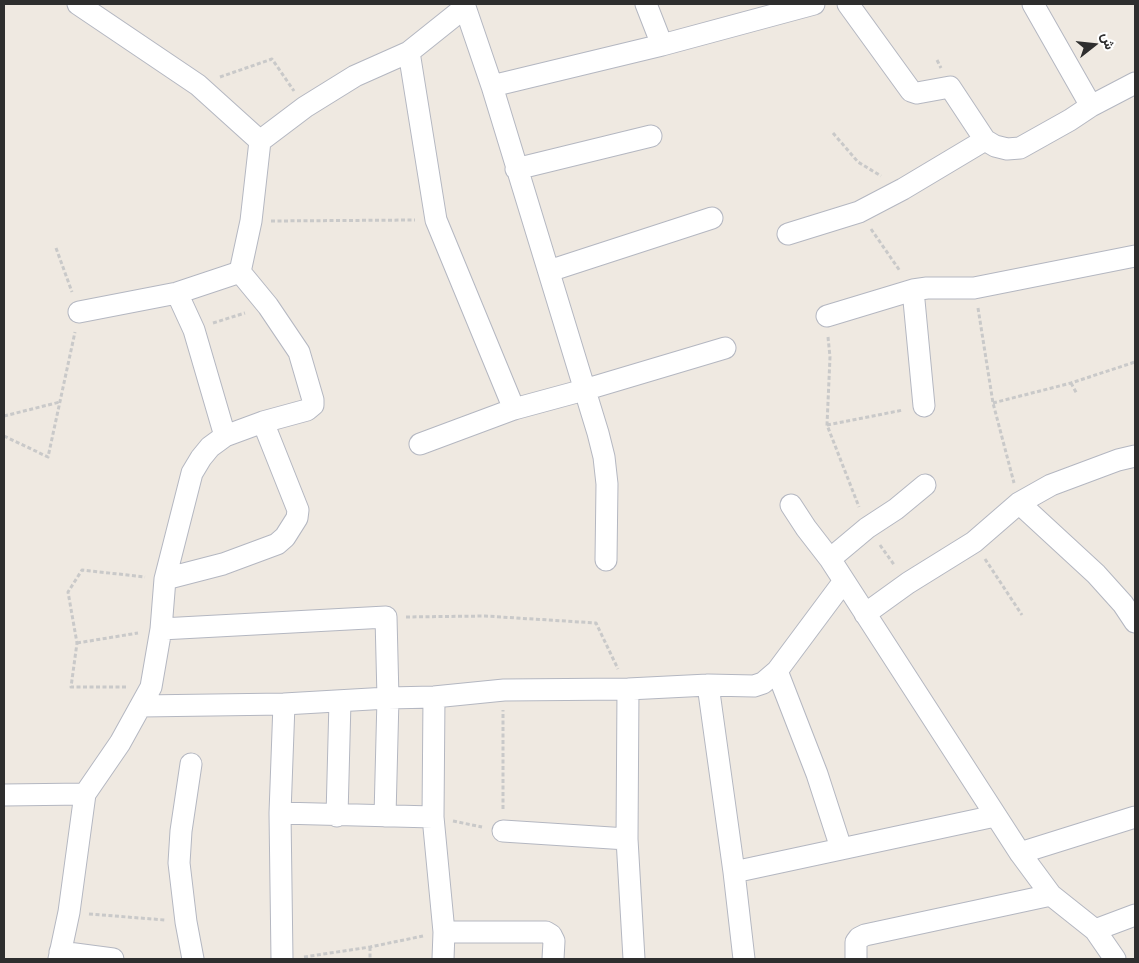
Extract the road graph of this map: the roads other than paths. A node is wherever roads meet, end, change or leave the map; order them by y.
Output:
1 (78, 4) edge
2 (646, 4) edge
3 (813, 4) edge
4 (848, 4) edge
5 (1033, 4) edge
6 (464, 6) edge
7 (662, 45) junction
8 (409, 52) junction
9 (1135, 83) edge
10 (492, 86) junction
11 (1090, 106) junction
12 (652, 136) dead end
13 (985, 140) junction
14 (260, 141) junction
15 (516, 169) junction
16 (712, 218) dead end
17 (788, 234) dead end
18 (1135, 256) edge
19 (549, 271) junction
20 (240, 272) junction
21 (914, 290) junction
22 (177, 293) junction
23 (79, 312) road end
24 (827, 316) dead end
25 (725, 348) dead end
26 (584, 390) junction
27 (924, 406) road end
28 (514, 409) junction
29 (263, 422) junction
30 (225, 436) junction
31 (420, 444) dead end
32 (1135, 456) edge
33 (925, 485) dead end
34 (1019, 503) junction
35 (791, 505) dead end
36 (830, 559) junction
37 (606, 560) dead end
38 (166, 579) junction
39 (844, 581) junction
40 (865, 614) junction
41 (1135, 622) edge
42 (161, 629) junction
43 (777, 671) junction
44 (708, 685) junction
45 (628, 689) junction
46 (388, 698) junction
47 (434, 698) junction
48 (340, 701) junction
49 (284, 704) junction
50 (141, 706) junction
51 (191, 764) dead end
52 (84, 794) junction
53 (4, 795) edge
54 (280, 813) junction
55 (336, 816) junction
56 (385, 816) junction
57 (996, 816) junction
58 (433, 817) junction
59 (1135, 817) edge
60 (503, 831) road end
61 (627, 839) junction
62 (841, 848) junction
63 (1020, 853) junction
64 (734, 872) junction
65 (1051, 895) junction
66 (1135, 915) edge
67 (1095, 930) junction
68 (444, 932) junction
69 (59, 956) edge
70 (113, 959) edge
71 (193, 959) edge
72 (289, 959) edge
73 (443, 959) edge
74 (553, 959) edge
75 (634, 959) edge
76 (744, 959) edge
77 (856, 959) edge
78 (1116, 959) edge

1 - 14 street
2 - 7 street
3 - 7 street
4 - 13 street
5 - 11 street
6 - 8 street
6 - 10 street
7 - 10 street
8 - 14 street
8 - 28 street
9 - 11 street
10 - 15 street
11 - 13 street
12 - 15 street
13 - 17 street
14 - 20 street
15 - 19 street
16 - 19 street
18 - 21 street
19 - 26 street
20 - 22 street
20 - 29 street
21 - 24 street
21 - 27 street
22 - 23 street
22 - 30 street
25 - 26 street
26 - 28 street
26 - 37 street
28 - 31 street
29 - 30 street
29 - 38 street
30 - 38 street
32 - 34 street
33 - 36 street
34 - 40 street
34 - 41 street
35 - 36 street
36 - 39 street
38 - 42 street
39 - 40 street
39 - 43 street
40 - 57 street
42 - 46 street
42 - 50 street
43 - 44 street
43 - 62 street
44 - 45 street
44 - 64 street
45 - 47 street
45 - 61 street
46 - 47 street
46 - 48 street
46 - 56 street
47 - 58 street
48 - 49 street
48 - 55 street
49 - 50 street
49 - 54 street
50 - 52 street
51 - 71 street
52 - 53 street
52 - 69 street
54 - 55 street
54 - 72 street
55 - 56 street
56 - 58 street
57 - 62 street
57 - 63 street
58 - 68 street
59 - 63 street
60 - 61 street
61 - 75 street
62 - 64 street
63 - 65 street
64 - 76 street
65 - 67 street
65 - 77 street
66 - 67 street
67 - 78 street
68 - 73 street
68 - 74 street
69 - 70 street

